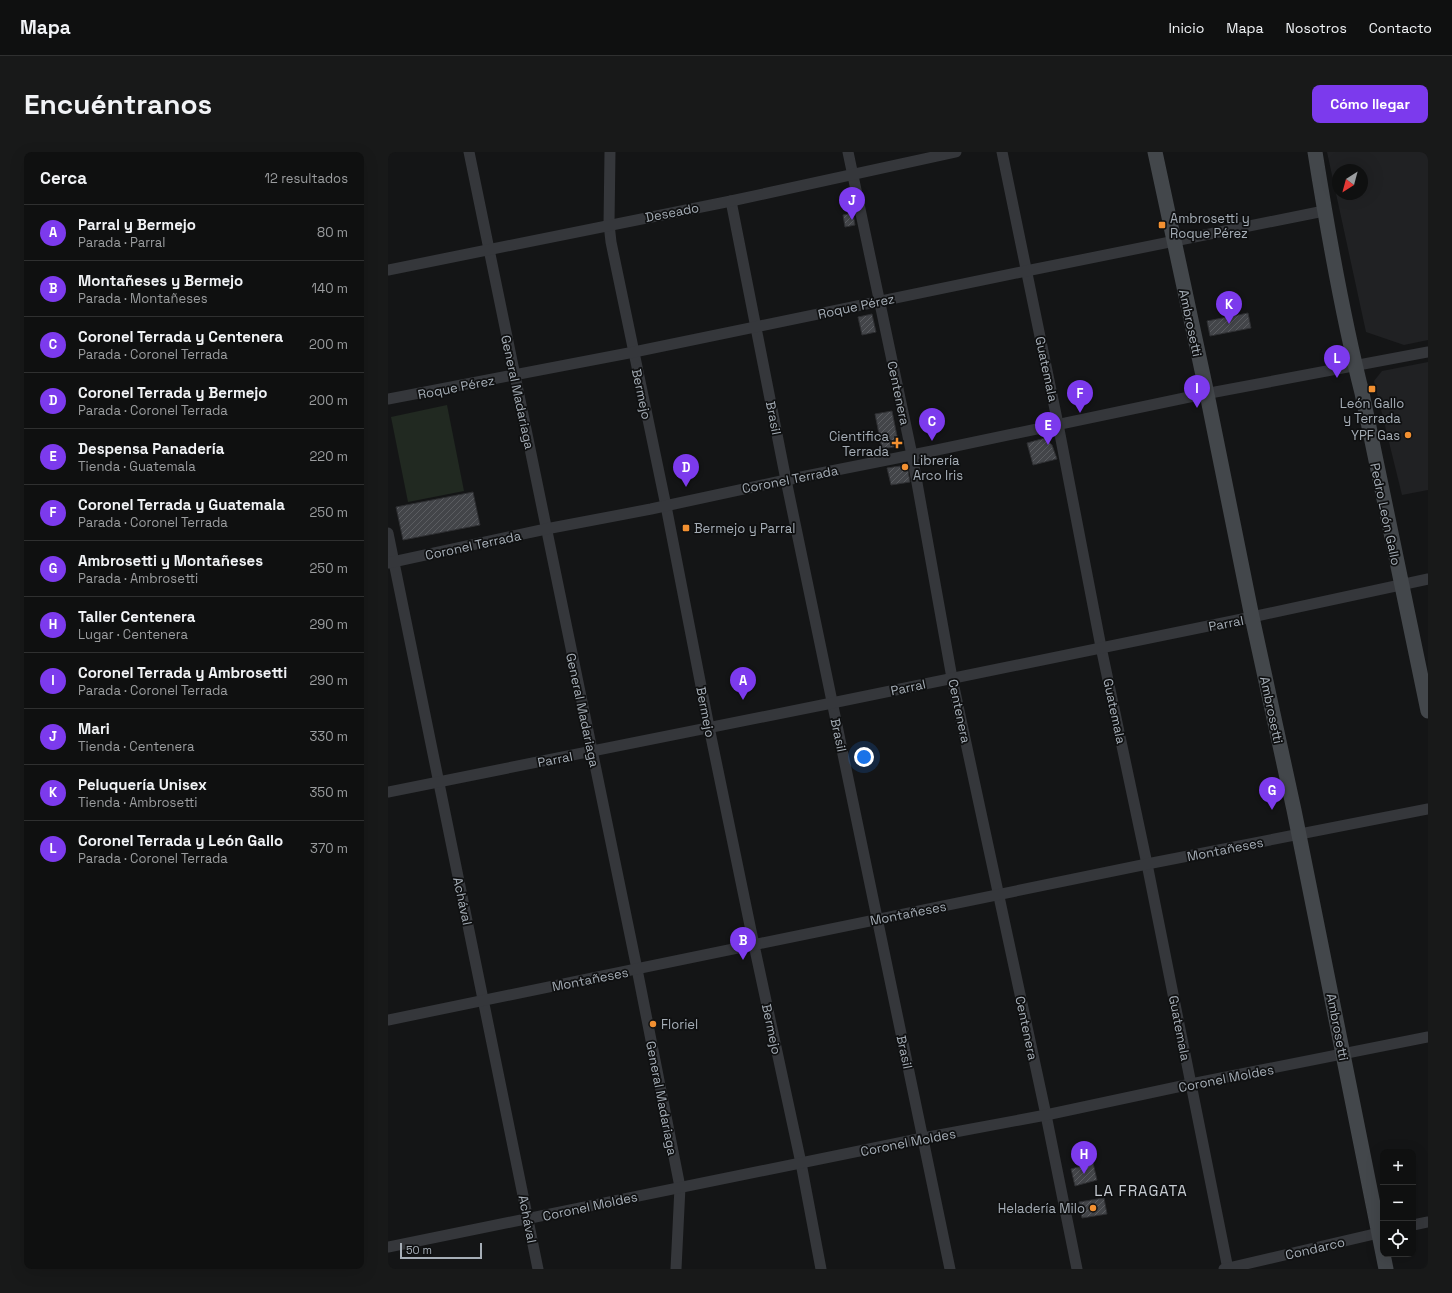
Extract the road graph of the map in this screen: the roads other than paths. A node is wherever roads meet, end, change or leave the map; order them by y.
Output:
1 (469, 152) edge
2 (610, 152) edge
3 (848, 152) edge
4 (956, 152) edge
5 (1002, 152) edge
6 (1155, 152) edge
7 (1314, 152) edge
8 (852, 174) junction
9 (731, 201) junction
10 (1324, 211) junction
11 (609, 224) junction
12 (1174, 242) junction
13 (489, 249) junction
14 (388, 270) edge
15 (1026, 271) junction
16 (880, 301) junction
17 (756, 327) junction
18 (634, 352) junction
19 (1428, 352) edge
20 (1355, 366) junction
21 (514, 376) junction
22 (1207, 394) junction
23 (388, 399) edge
24 (1058, 424) junction
25 (912, 455) junction
26 (786, 480) junction
27 (666, 506) junction
28 (546, 529) junction
29 (388, 533) edge
30 (391, 562) edge
31 (1428, 579) edge
32 (1401, 585) junction
33 (1252, 617) junction
34 (1101, 647) junction
35 (952, 678) junction
36 (832, 703) junction
37 (1428, 710) edge
38 (709, 727) junction
39 (592, 751) junction
40 (439, 782) junction
41 (388, 792) edge
42 (1428, 810) edge
43 (1299, 836) junction
44 (1147, 864) junction
45 (999, 895) junction
46 (877, 919) junction
47 (754, 945) junction
48 (637, 969) junction
49 (484, 1000) junction
50 (388, 1020) edge
51 (1428, 1037) edge
52 (1344, 1054) junction
53 (1191, 1084) junction
54 (1046, 1115) junction
55 (923, 1138) junction
56 (800, 1163) junction
57 (680, 1187) junction
58 (528, 1219) junction
59 (1428, 1222) edge
60 (1416, 1224) edge
61 (1380, 1227) edge
62 (1380, 1232) edge
63 (388, 1247) edge
64 (1384, 1257) edge
65 (538, 1269) edge
66 (676, 1269) edge
67 (821, 1269) edge
68 (950, 1269) edge
69 (1077, 1269) edge
70 (1227, 1269) edge
71 (1386, 1269) edge

1 - 13 street, General Madariaga
2 - 11 street, Bermejo
3 - 8 street, Centenera
4 - 8 street, Deseado
5 - 15 street, Guatemala
6 - 12 street, Ambrosetti
7 - 10 street, Pedro León Gallo
8 - 9 street, Deseado
8 - 16 street, Centenera
9 - 11 street, Deseado
9 - 17 street, Brasil
10 - 12 street, Roque Pérez
10 - 20 street, Pedro León Gallo
11 - 13 street, Deseado
11 - 18 street, Bermejo
12 - 15 street, Roque Pérez
12 - 22 street, Ambrosetti
13 - 14 street, Deseado
13 - 21 street, General Madariaga
15 - 16 street, Roque Pérez
15 - 24 street, Guatemala
16 - 17 street, Roque Pérez
16 - 25 street, Centenera
17 - 18 street, Roque Pérez
17 - 26 street, Brasil
18 - 21 street, Roque Pérez
18 - 27 street, Bermejo
19 - 20 street, Coronel Terrada
20 - 22 street, Coronel Terrada
20 - 32 street, Pedro León Gallo
21 - 23 street, Roque Pérez
21 - 28 street, General Madariaga
22 - 24 street, Coronel Terrada
22 - 33 street, Ambrosetti
24 - 25 street, Coronel Terrada
24 - 34 street, Guatemala
25 - 26 street, Coronel Terrada
25 - 35 street, Centenera
26 - 27 street, Coronel Terrada
26 - 36 street, Brasil
27 - 28 street, Coronel Terrada
27 - 38 street, Bermejo
28 - 30 street, Coronel Terrada
28 - 39 street, General Madariaga
29 - 30 street, Achával
30 - 40 street, Achával
31 - 32 street, Parral
32 - 33 street, Parral
32 - 37 street, Pedro León Gallo
33 - 34 street, Parral
33 - 43 street, Ambrosetti
34 - 35 street, Parral
34 - 44 street, Guatemala
35 - 36 street, Parral
35 - 45 street, Centenera
36 - 38 street, Parral
36 - 46 street, Brasil
38 - 39 street, Parral
38 - 47 street, Bermejo
39 - 40 street, Parral
39 - 48 street, General Madariaga
40 - 41 street, Parral
40 - 49 street, Achával
42 - 43 street, Montañeses
43 - 44 street, Montañeses
43 - 52 street, Ambrosetti
44 - 45 street, Montañeses
44 - 53 street, Guatemala
45 - 46 street, Montañeses
45 - 54 street, Centenera
46 - 47 street, Montañeses
46 - 55 street, Brasil
47 - 48 street, Montañeses
47 - 56 street, Bermejo
48 - 49 street, Montañeses
48 - 57 street, General Madariaga
49 - 50 street, Montañeses
49 - 58 street, Achával
51 - 52 street, Coronel Moldes
52 - 53 street, Coronel Moldes
52 - 61 street, Ambrosetti
53 - 54 street, Coronel Moldes
53 - 70 street, Guatemala
54 - 55 street, Coronel Moldes
54 - 69 street, Centenera
55 - 56 street, Coronel Moldes
55 - 68 street, Brasil
56 - 57 street, Coronel Moldes
56 - 67 street, Bermejo
57 - 58 street, Coronel Moldes
57 - 66 street, General Madariaga
58 - 63 street, Coronel Moldes
58 - 65 street, Achával
59 - 60 street
62 - 70 street, Condarco
64 - 71 street, Ambrosetti

